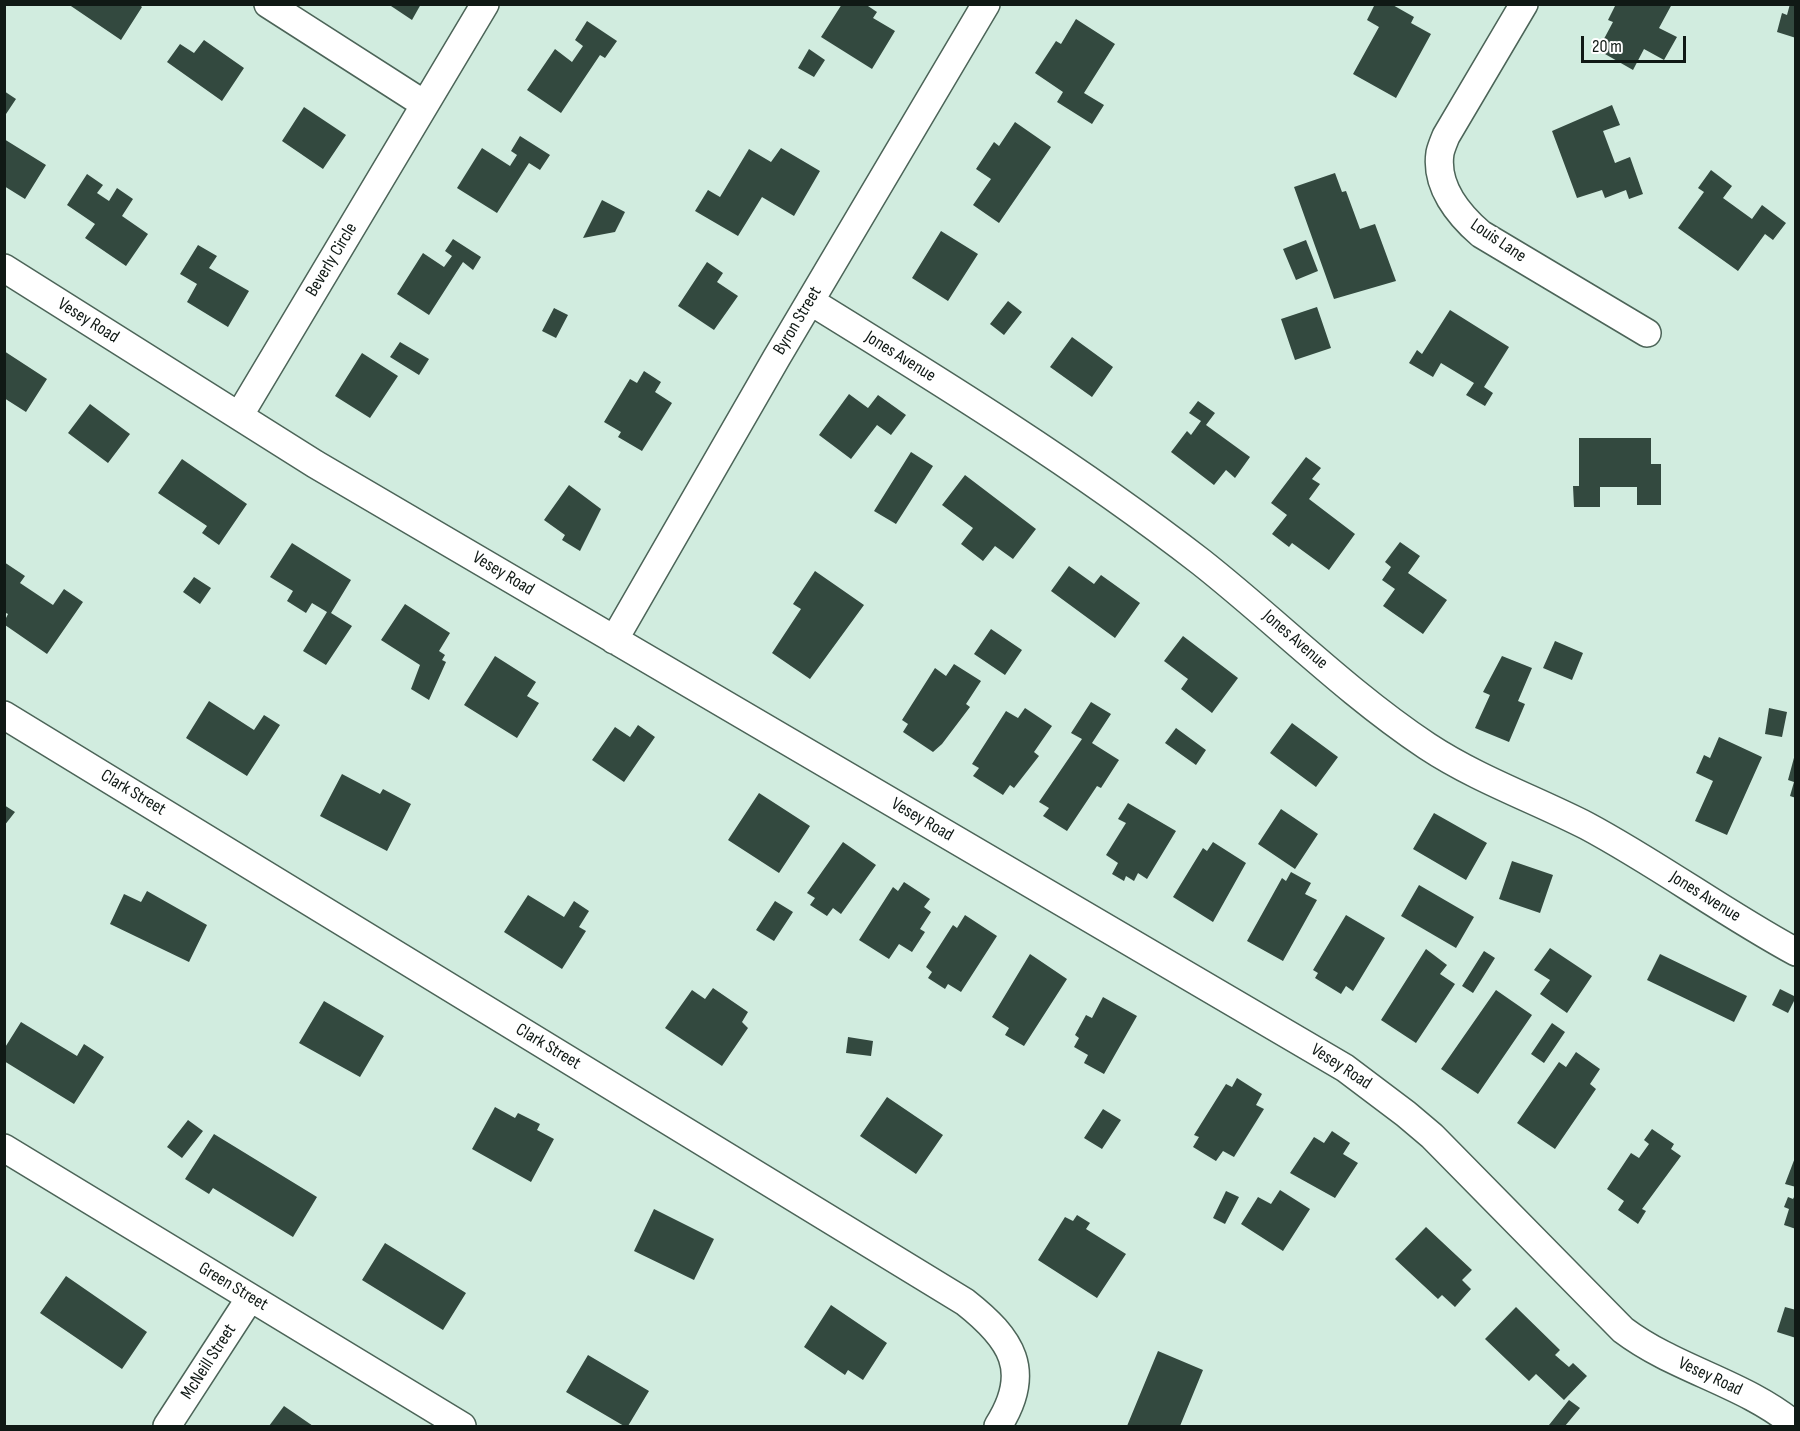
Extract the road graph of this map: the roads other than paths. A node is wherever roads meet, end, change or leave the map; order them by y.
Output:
1 (267, 4) edge
2 (485, 4) edge
3 (986, 4) edge
4 (1524, 4) edge
5 (424, 104) junction
6 (4, 268) edge
7 (810, 301) junction
8 (1647, 333) dead end
9 (239, 416) junction
10 (614, 640) junction
11 (4, 715) edge
12 (1796, 952) edge
13 (4, 1148) edge
14 (250, 1298) junction
15 (167, 1426) edge
16 (462, 1426) edge
17 (998, 1426) edge
18 (1796, 1426) edge

1 - 5 street
2 - 5 street, Beverly Circle
3 - 7 street, Byron Street
4 - 8 street, Louis Lane
5 - 9 street, Beverly Circle
6 - 9 street, Vesey Road
7 - 10 street, Byron Street
7 - 12 street, Jones Avenue
9 - 10 street, Vesey Road
10 - 18 street, Vesey Road
11 - 17 street, Clark Street
13 - 14 street, Green Street
14 - 15 street, McNeill Street
14 - 16 street, Green Street

